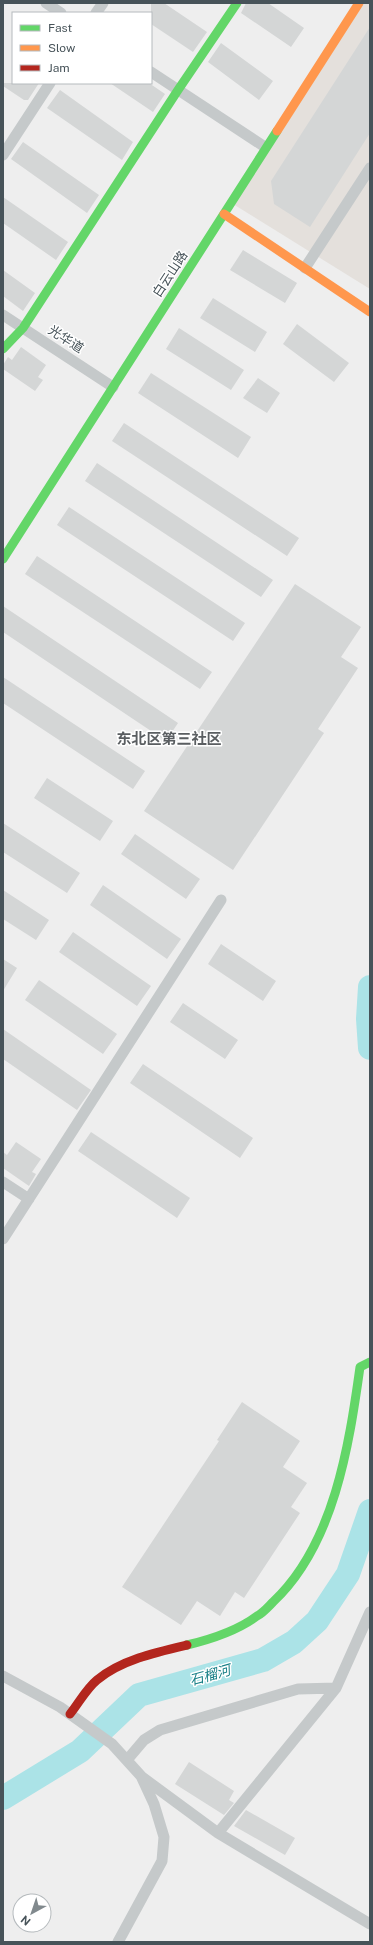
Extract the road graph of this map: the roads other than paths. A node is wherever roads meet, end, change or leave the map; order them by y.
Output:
1 (46, 3) edge
2 (103, 3) edge
3 (237, 3) edge
4 (359, 3) edge
5 (60, 12) edge
6 (97, 12) edge
7 (152, 73) edge
8 (49, 84) edge
9 (178, 90) junction
10 (265, 147) junction
11 (3, 155) edge
12 (370, 168) edge
13 (224, 214) junction
14 (305, 268) junction
15 (370, 312) edge
16 (3, 315) edge
17 (23, 328) junction
18 (3, 349) edge
19 (113, 387) junction
20 (3, 559) edge
21 (221, 900) dead end
22 (3, 1182) edge
23 (29, 1199) junction
24 (3, 1238) edge
25 (370, 1362) edge
26 (370, 1612) edge
27 (3, 1676) edge
28 (336, 1688) junction
29 (70, 1714) junction
30 (127, 1760) junction
31 (141, 1776) junction
32 (218, 1833) junction
33 (370, 1924) edge
34 (118, 1942) edge

1 - 5 street
2 - 6 street
3 - 9 street
4 - 10 street, 白云山路
7 - 9 street
8 - 11 street
9 - 10 street
9 - 17 street
10 - 13 street, 白云山路
12 - 14 street
13 - 14 street
13 - 19 street, 白云山路
14 - 15 street
16 - 17 street, 光华道
17 - 18 street
17 - 19 street, 光华道
19 - 20 street, 白云山路
21 - 23 street
22 - 23 street
23 - 24 street
25 - 29 street
26 - 28 street
27 - 29 street
28 - 30 street
28 - 32 street
29 - 30 street
30 - 31 street
31 - 32 street
31 - 34 street
32 - 33 street

